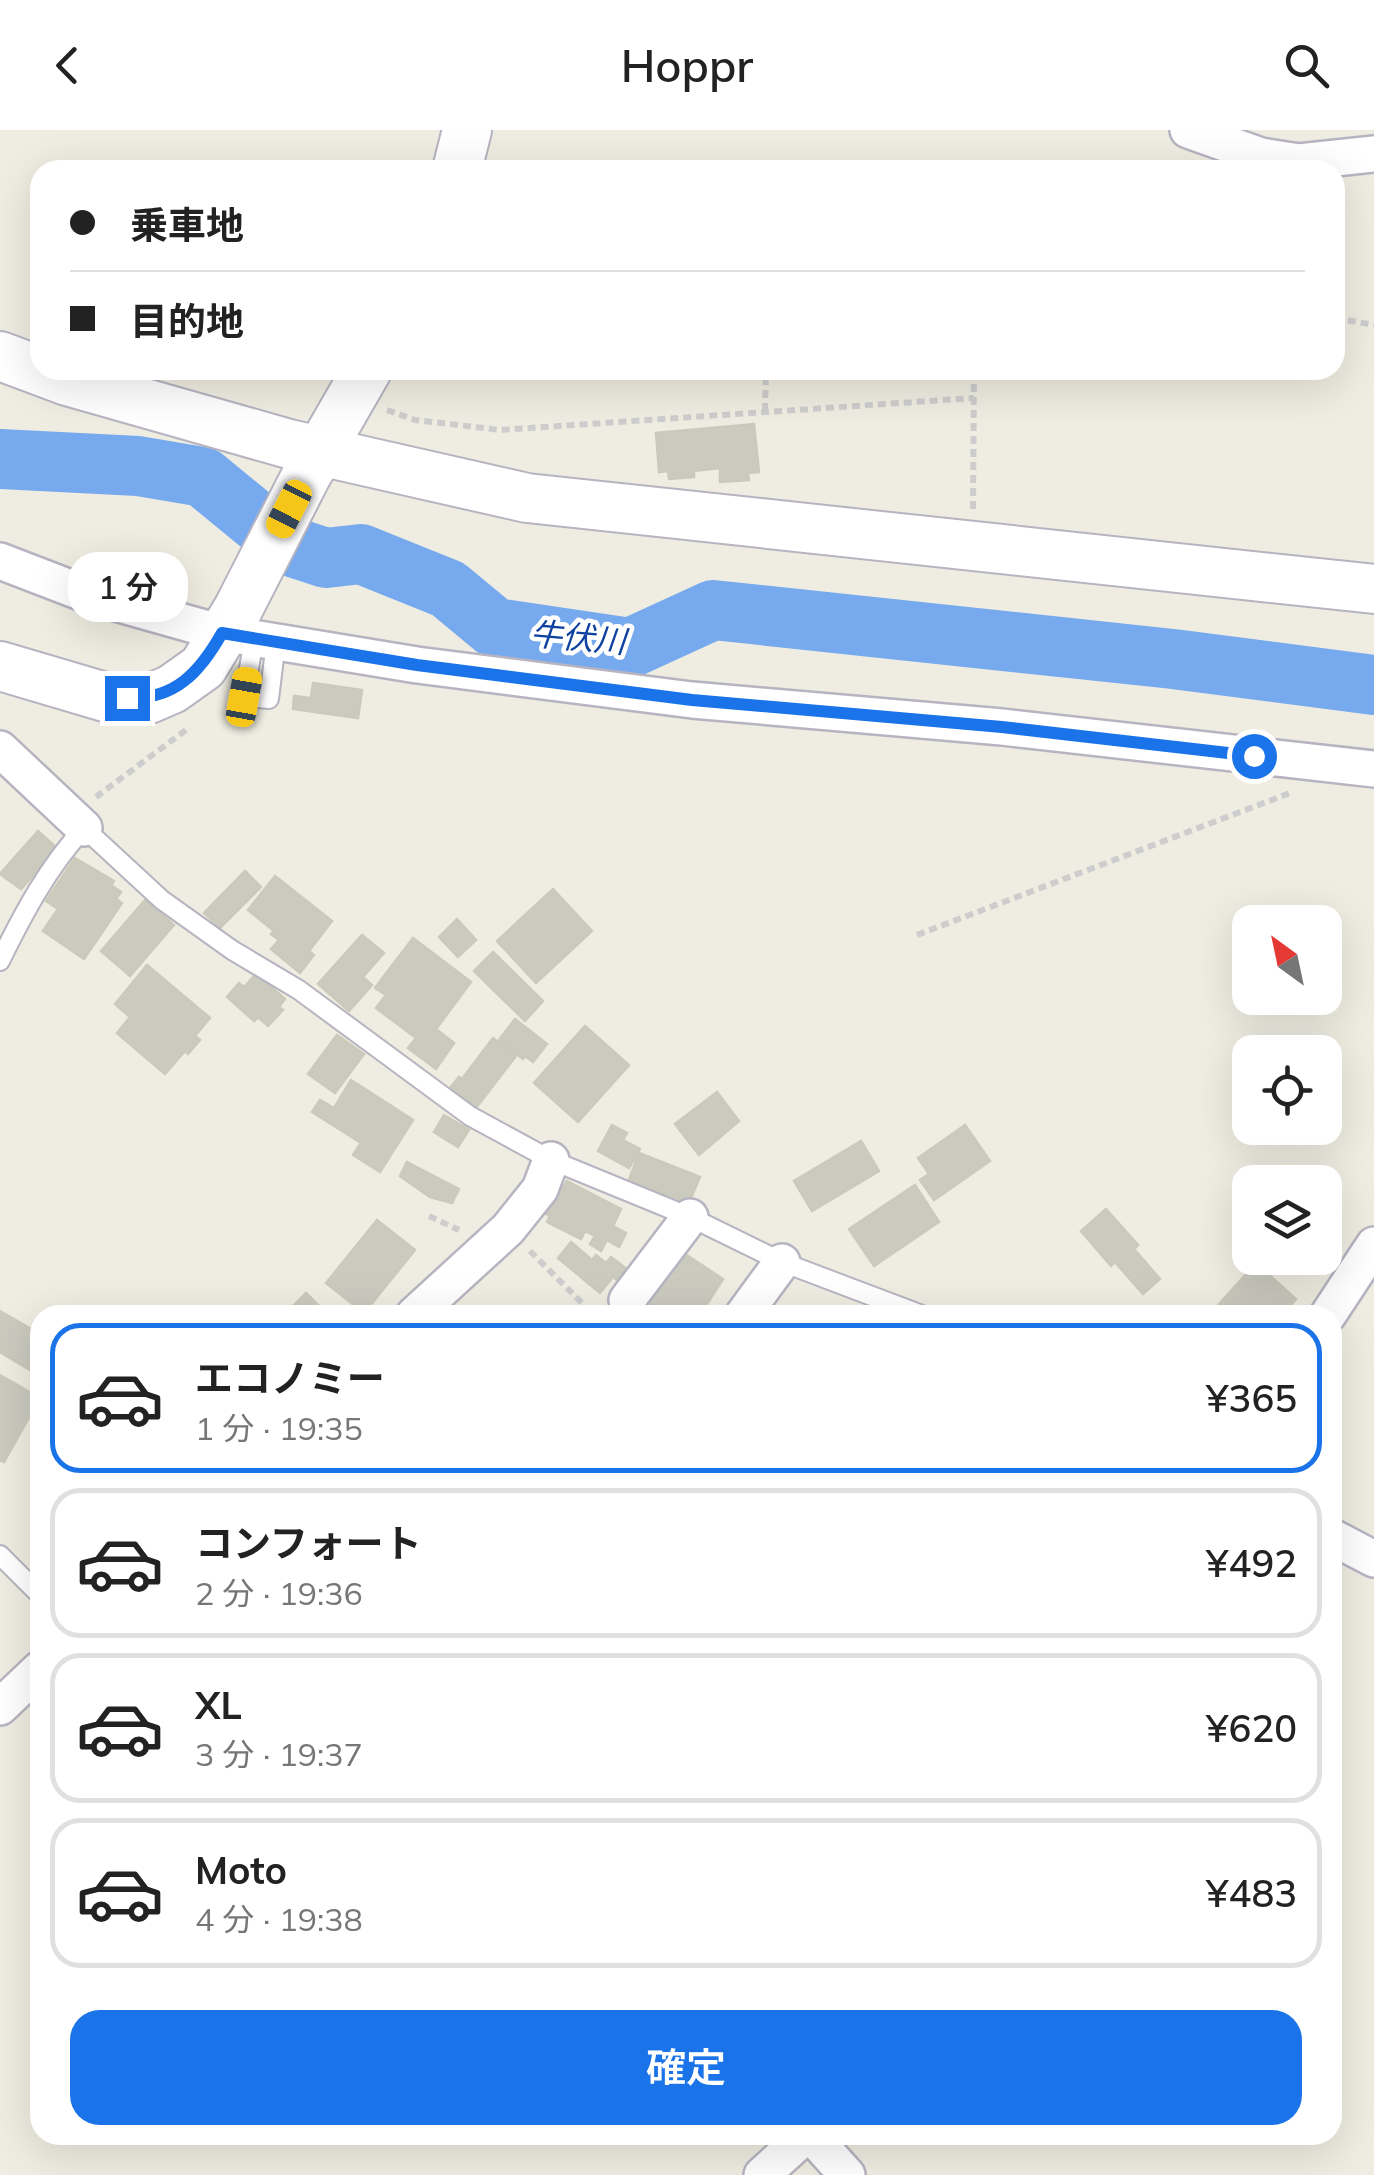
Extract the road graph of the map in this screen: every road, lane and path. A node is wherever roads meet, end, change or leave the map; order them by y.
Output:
1 (467, 130) edge
2 (1188, 130) edge
3 (1374, 154) edge
4 (459, 160) edge
5 (1286, 160) edge
6 (1318, 160) edge
7 (1345, 320) edge
8 (1374, 325) edge
9 (0, 356) edge
10 (30, 368) edge
11 (62, 380) edge
12 (766, 380) edge
13 (974, 380) edge
14 (360, 384) edge
15 (974, 398) junction
16 (764, 411) junction
17 (315, 464) junction
18 (972, 544) junction
19 (0, 562) edge
20 (1374, 589) edge
21 (248, 631) junction
22 (0, 666) edge
23 (0, 748) edge
24 (1326, 764) junction
25 (1374, 769) edge
26 (84, 828) junction
27 (917, 935) dead end
28 (0, 961) edge
29 (550, 1160) junction
30 (690, 1217) junction
31 (508, 1229) junction
32 (1374, 1245) edge
33 (782, 1262) junction
34 (627, 1300) dead end
35 (584, 1304) dead end
36 (425, 1305) edge
37 (750, 1305) edge
38 (896, 1305) edge
39 (1335, 1305) edge
40 (1342, 1542) edge
41 (0, 1555) edge
42 (1374, 1558) edge
43 (30, 1585) edge
44 (30, 1679) edge
45 (0, 1707) edge
46 (797, 2145) edge
47 (818, 2145) edge
48 (762, 2175) edge
49 (847, 2175) edge

1 - 4 street
2 - 5 street
3 - 6 street
7 - 8 path
9 - 10 street
11 - 17 street
12 - 16 path
13 - 15 path
14 - 16 path
14 - 17 street
15 - 16 path
15 - 18 path
17 - 18 street
17 - 21 street
18 - 20 street
19 - 21 street
21 - 22 street
21 - 24 street
23 - 26 street
24 - 25 street
24 - 27 path
26 - 28 lane
26 - 29 lane
29 - 30 lane
29 - 31 street
30 - 33 lane
30 - 34 street
31 - 35 path
31 - 36 street
32 - 39 street
33 - 37 street
33 - 38 lane
40 - 42 street
41 - 43 lane
44 - 45 street
46 - 48 street
47 - 49 street

